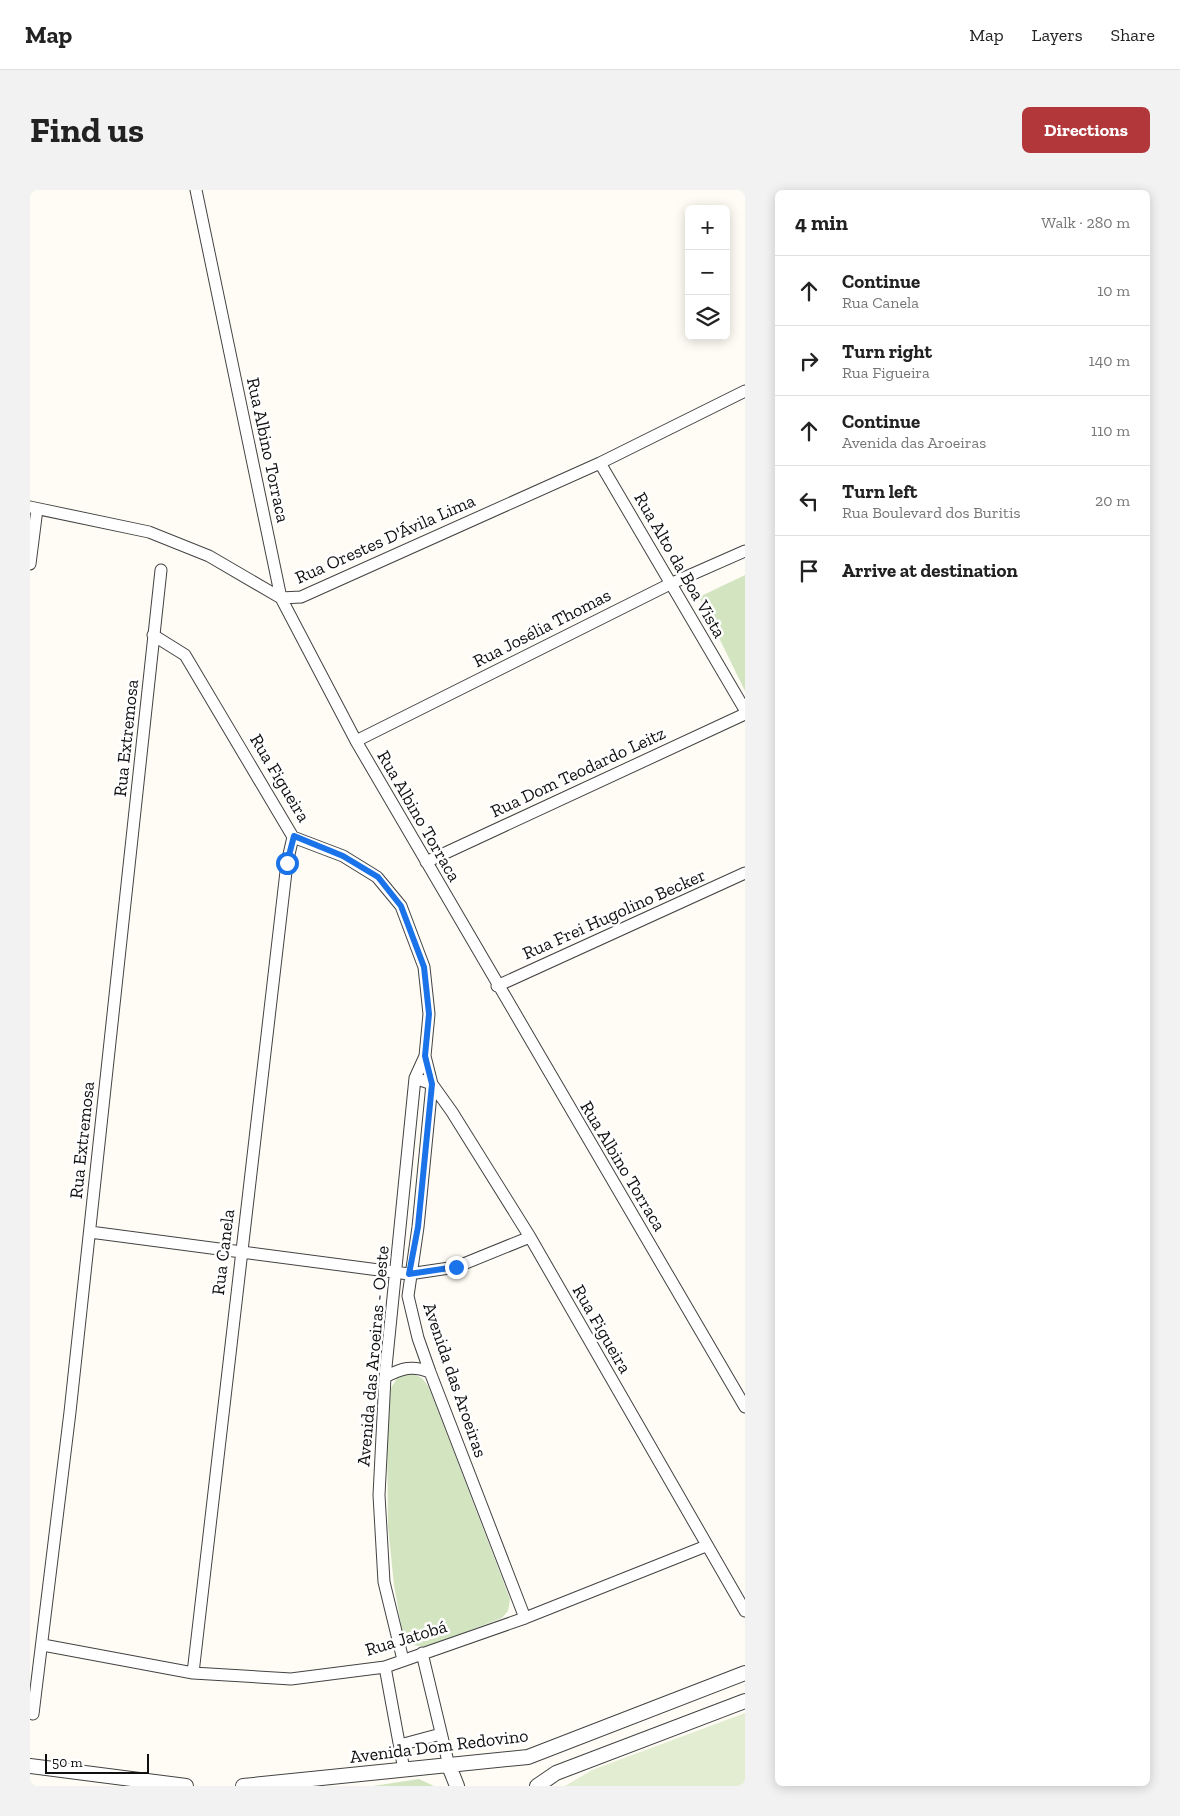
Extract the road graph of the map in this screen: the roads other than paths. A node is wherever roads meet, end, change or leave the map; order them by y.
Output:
1 (196, 190) edge
2 (745, 391) edge
3 (600, 463) junction
4 (33, 508) edge
5 (745, 551) edge
6 (30, 564) edge
7 (161, 570) dead end
8 (670, 584) junction
9 (281, 598) junction
10 (153, 635) junction
11 (745, 712) edge
12 (356, 741) junction
13 (294, 836) junction
14 (426, 862) junction
15 (745, 873) edge
16 (497, 986) junction
17 (425, 1056) junction
18 (415, 1078) junction
19 (432, 1084) junction
20 (90, 1232) junction
21 (530, 1238) junction
22 (240, 1252) junction
23 (397, 1273) junction
24 (409, 1274) junction
25 (430, 1372) junction
26 (385, 1377) junction
27 (745, 1407) edge
28 (706, 1546) junction
29 (745, 1612) edge
30 (525, 1618) junction
31 (42, 1645) junction
32 (422, 1653) junction
33 (403, 1660) junction
34 (385, 1667) junction
35 (193, 1673) junction
36 (745, 1673) edge
37 (745, 1701) edge
38 (33, 1714) dead end
39 (441, 1734) junction
40 (400, 1745) junction
41 (30, 1766) edge
42 (449, 1766) junction
43 (404, 1770) junction
44 (303, 1784) edge
45 (186, 1786) edge
46 (243, 1786) edge
47 (457, 1786) edge
48 (537, 1786) edge

1 - 9 street, Rua Albino Torraca
2 - 3 street, Rua Orestes D'Ávila Lima
3 - 8 street, Rua Alto da Boa Vista
3 - 9 street, Rua Orestes D'Ávila Lima
4 - 6 street
4 - 9 street, Rua Orestes D'Ávila Lima
5 - 8 street, Rua Josélia Thomas
7 - 10 street, Rua Extremosa
8 - 11 street, Rua Alto da Boa Vista
8 - 12 street, Rua Josélia Thomas
9 - 12 street, Rua Albino Torraca
10 - 13 street, Rua Figueira
10 - 20 street, Rua Extremosa
11 - 14 street, Rua Dom Teodardo Leitz
12 - 14 street, Rua Albino Torraca
13 - 17 street, Rua Figueira
13 - 22 street, Rua Canela
14 - 16 street, Rua Albino Torraca
15 - 16 street, Rua Frei Hugolino Becker
16 - 27 street, Rua Albino Torraca
17 - 18 street, Avenida das Aroeiras - Oeste
17 - 19 street, Avenida das Aroeiras
18 - 19 street
18 - 23 street, Avenida das Aroeiras - Oeste
19 - 21 street, Rua Figueira
19 - 24 street, Avenida das Aroeiras
20 - 22 street
20 - 31 street, Rua Extremosa
21 - 24 street
21 - 28 street, Rua Figueira
22 - 23 street
22 - 35 street, Rua Canela
23 - 24 street
23 - 26 street, Avenida das Aroeiras - Oeste
24 - 25 street, Avenida das Aroeiras
25 - 26 street
25 - 30 street, Avenida das Aroeiras
26 - 33 street, Avenida das Aroeiras - Oeste
28 - 29 street, Rua Figueira
28 - 30 street, Rua Jatobá
30 - 32 street, Rua Jatobá
31 - 35 street, Rua Jatobá
31 - 38 street, Rua Extremosa
32 - 33 street, Rua Jatobá
32 - 39 street
33 - 34 street, Rua Jatobá
34 - 35 street, Rua Jatobá
34 - 40 street
36 - 42 street, Avenida Dom Redovino
37 - 48 street
39 - 40 street
39 - 42 street
40 - 43 street
41 - 45 street
42 - 43 street, Avenida Dom Redovino
42 - 47 street
43 - 44 street, Avenida Dom Redovino
44 - 46 street, Avenida Dom Redovino

